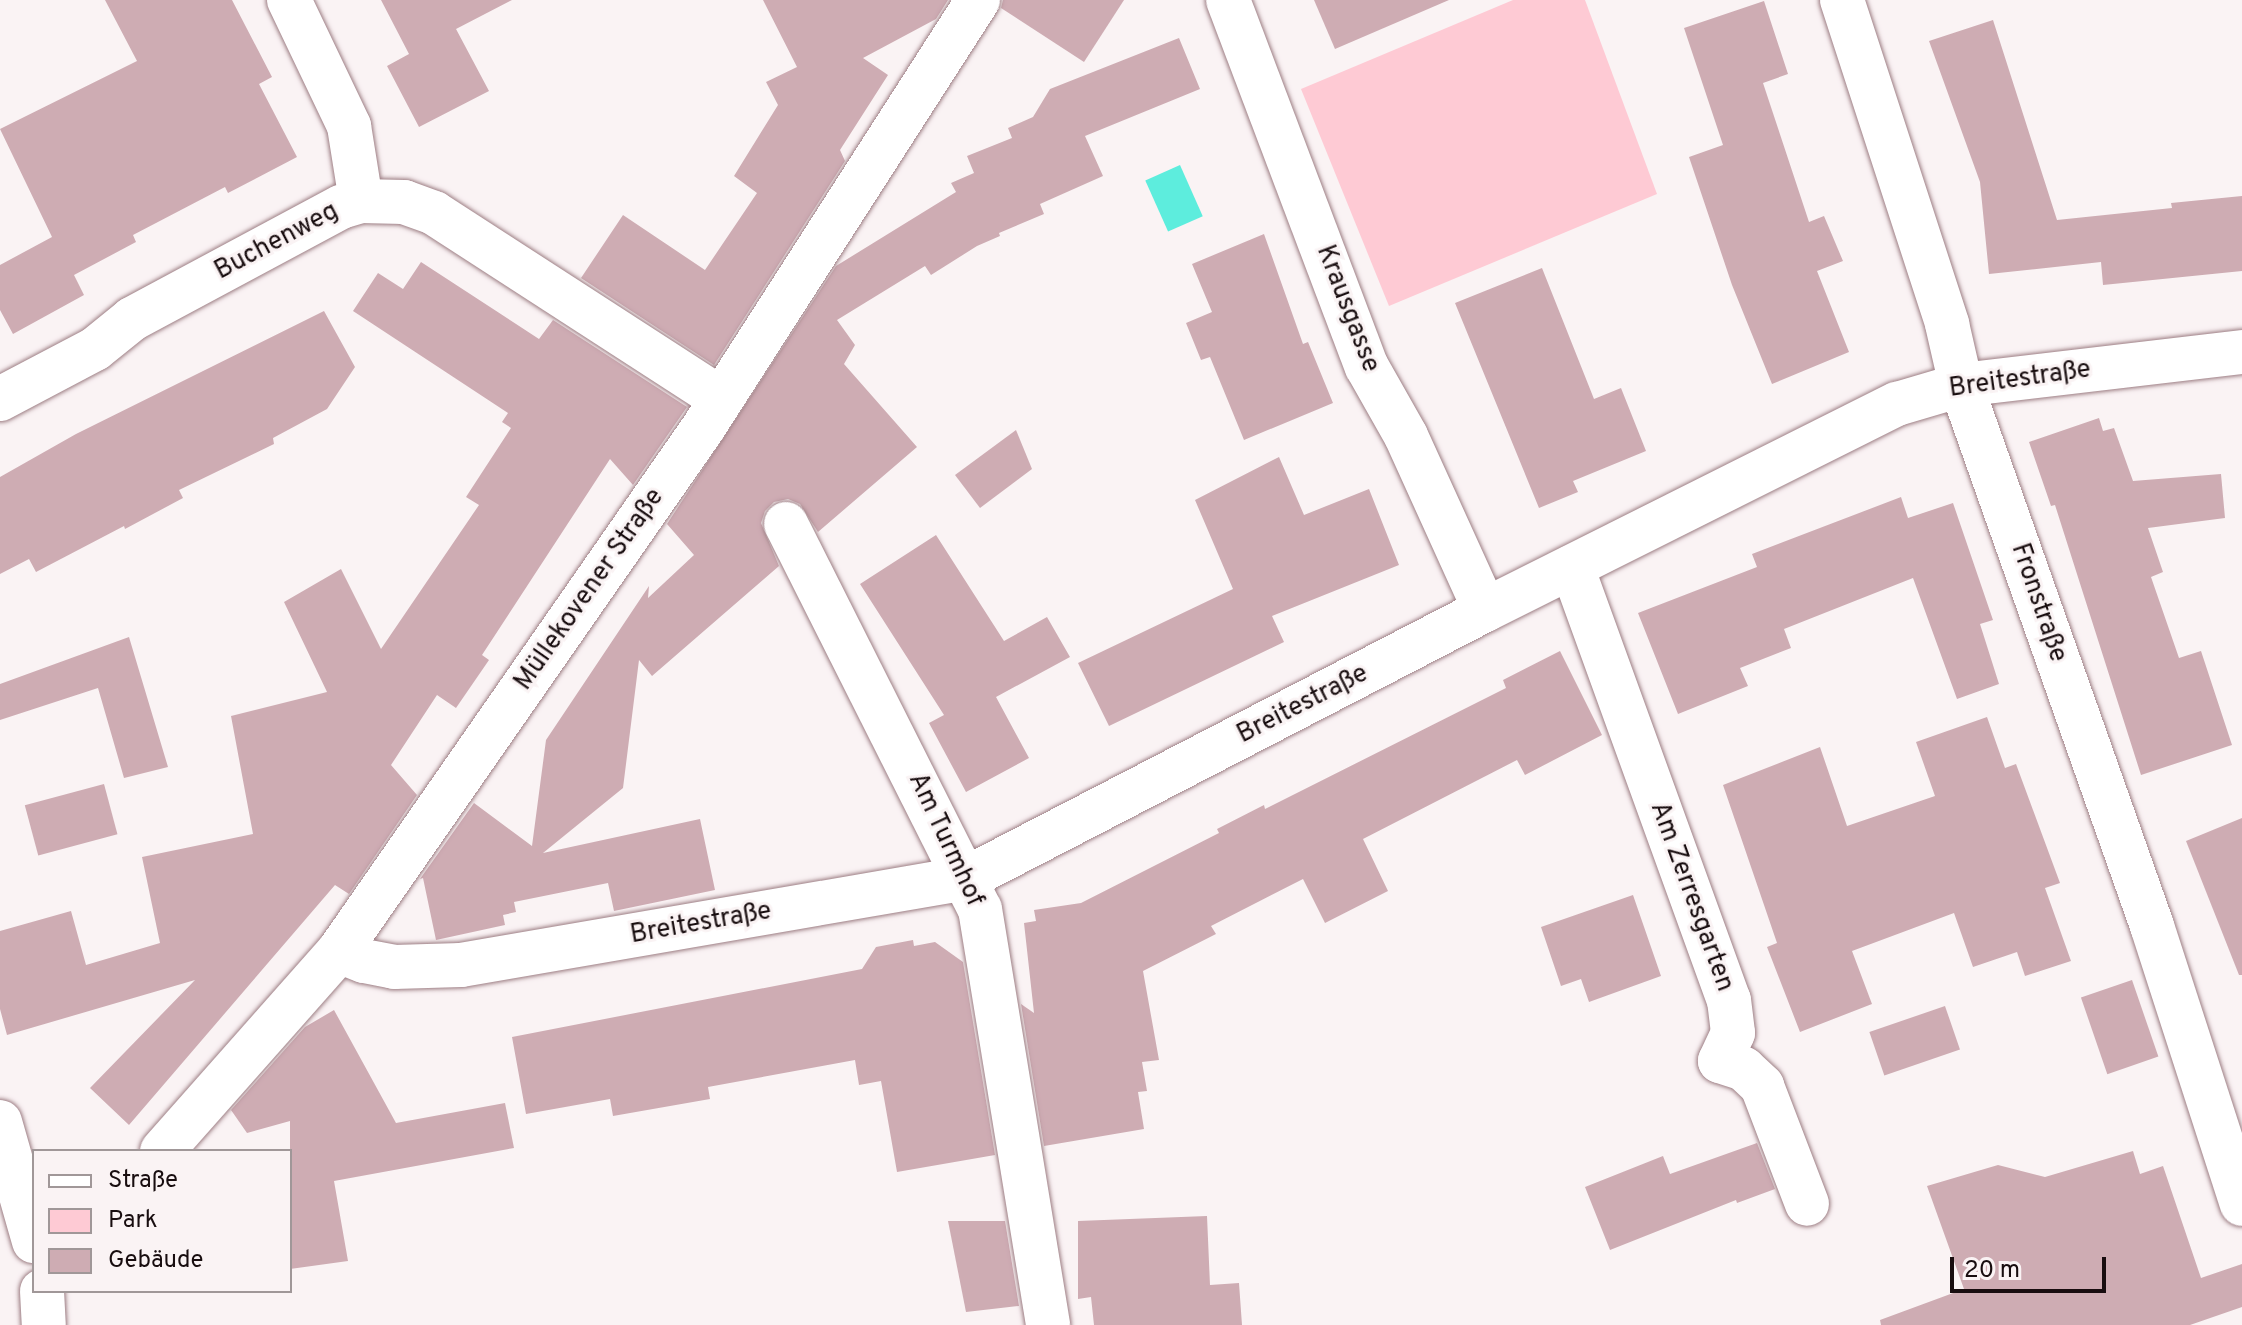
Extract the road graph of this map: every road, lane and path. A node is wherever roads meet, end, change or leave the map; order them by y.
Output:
1 (289, 0) edge
2 (978, 0) edge
3 (1228, 0) edge
4 (1842, 0) edge
5 (361, 201) junction
6 (2242, 352) edge
7 (1961, 385) junction
8 (0, 399) edge
9 (721, 399) junction
10 (786, 524) dead end
11 (1572, 567) junction
12 (1485, 610) junction
13 (967, 878) junction
14 (339, 951) junction
15 (0, 1122) edge
16 (164, 1149) edge
17 (1807, 1204) dead end
18 (2242, 1204) edge
19 (32, 1234) edge
20 (42, 1293) edge
21 (44, 1325) edge
22 (1048, 1325) edge

1 - 5 street
2 - 9 street, Müllekovener Straße
3 - 12 street, Krausgasse
4 - 7 street, Fronstraße
5 - 8 street, Buchenweg
5 - 9 street, Buchenweg
6 - 7 street, Breitestraße
7 - 11 street, Breitestraße
7 - 18 street, Fronstraße
9 - 14 street, Müllekovener Straße
10 - 13 street, Am Turmhof
11 - 12 street, Breitestraße
11 - 17 street, Am Zerresgarten
12 - 13 street, Breitestraße
13 - 14 street, Breitestraße
13 - 22 street, Am Turmhof
14 - 16 street, Müllekovener Straße
15 - 19 street
20 - 21 street

